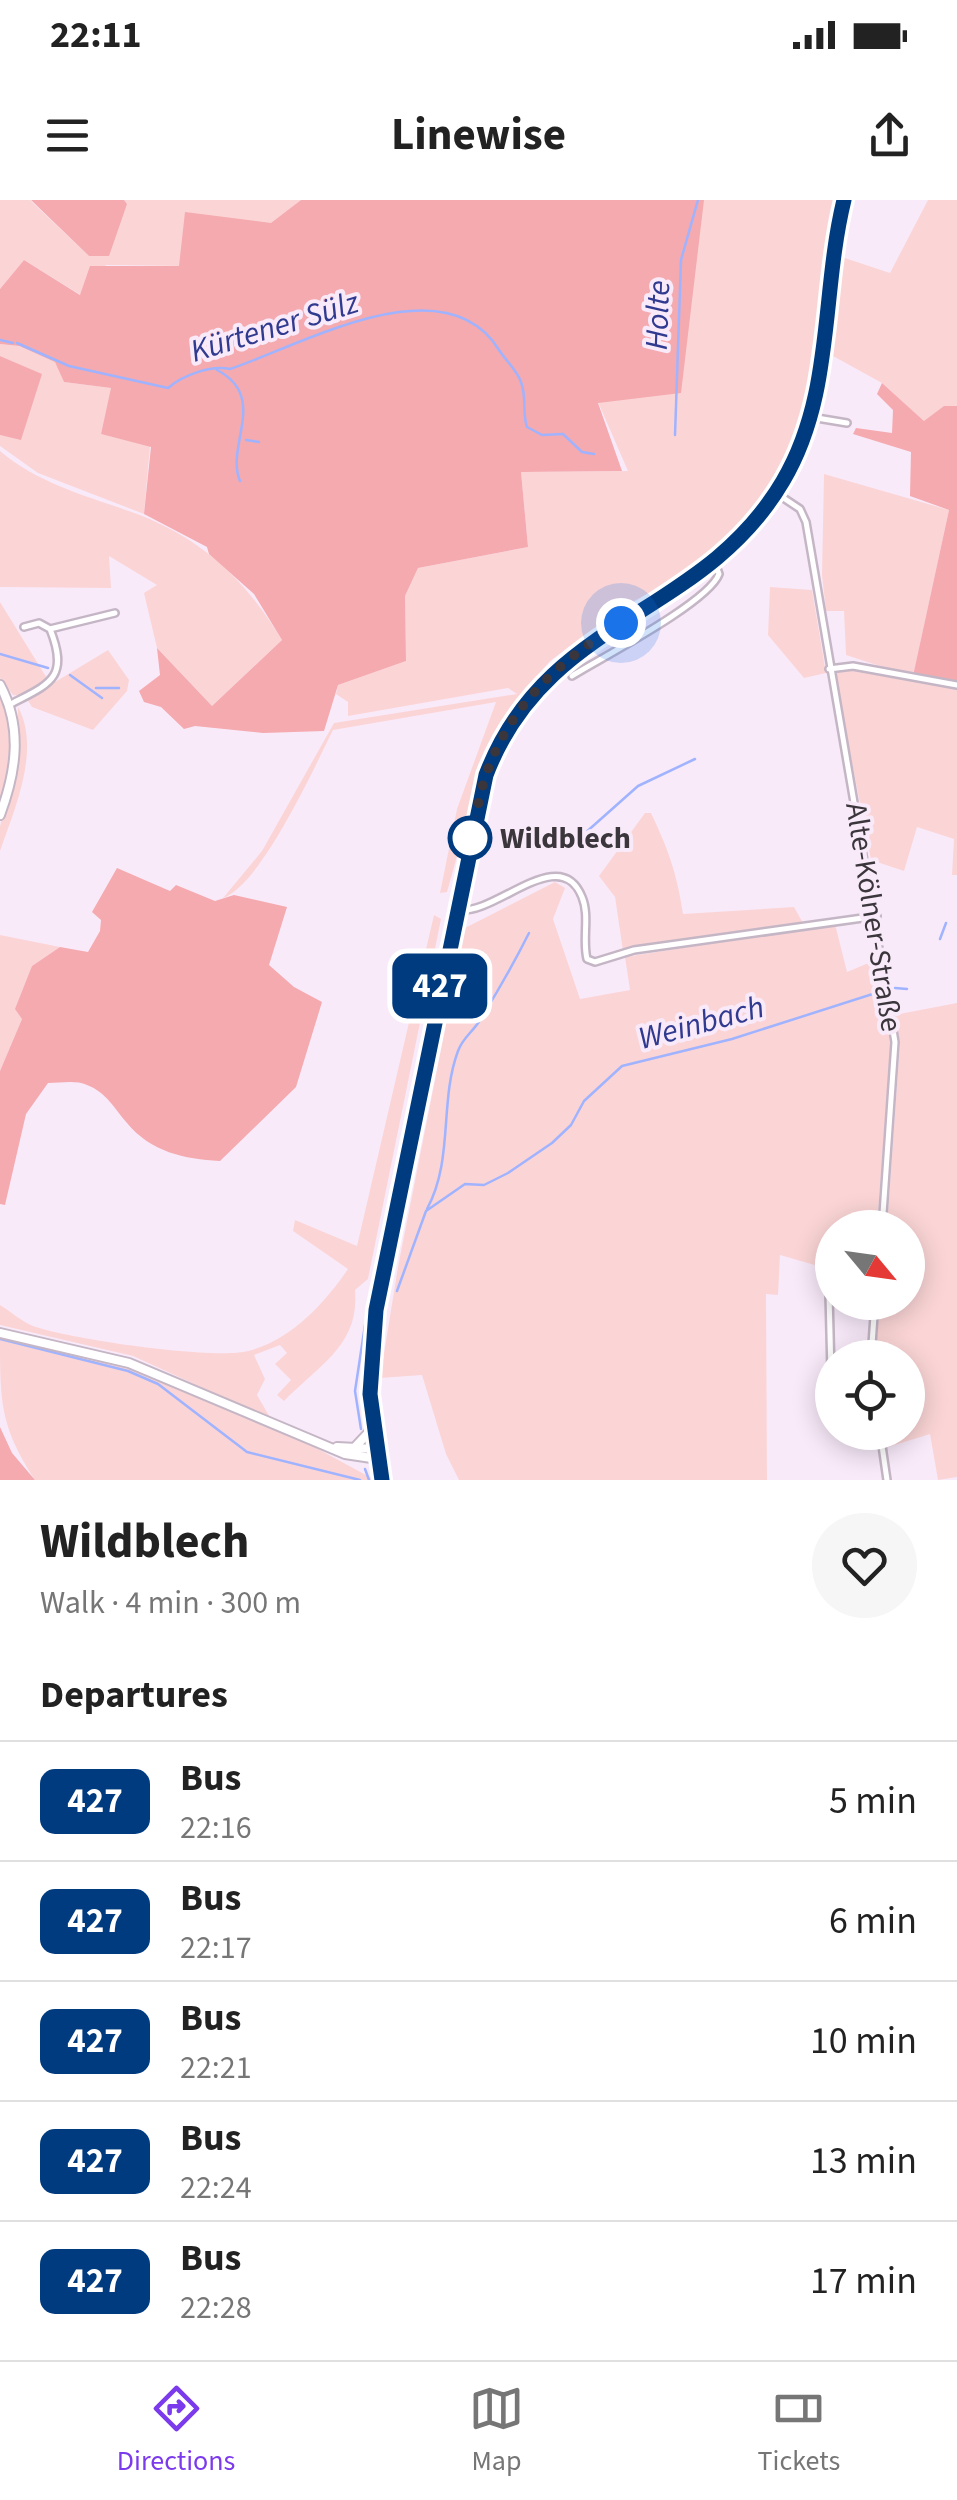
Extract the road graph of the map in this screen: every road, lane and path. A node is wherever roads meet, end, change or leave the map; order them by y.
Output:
1 (844, 200) edge
2 (811, 417) junction
3 (847, 423) dead end
4 (776, 493) junction
5 (715, 563) junction
6 (115, 613) dead end
7 (24, 627) dead end
8 (50, 629) junction
9 (829, 668) junction
10 (572, 676) dead end
11 (0, 685) edge
12 (957, 685) edge
13 (9, 705) junction
14 (0, 816) edge
15 (456, 910) junction
16 (877, 916) junction
17 (883, 1210) edge
18 (0, 1333) edge
19 (372, 1429) junction
20 (332, 1447) junction
21 (352, 1448) junction
22 (883, 1450) edge
23 (376, 1454) junction
24 (382, 1480) edge
25 (886, 1480) edge

1 - 2 main road
2 - 3 street
2 - 4 main road
4 - 5 main road
4 - 9 street, Alte-Kölner-Straße
5 - 10 street
5 - 15 main road
6 - 8 street
7 - 8 street
8 - 13 street
9 - 12 street
9 - 16 street, Alte-Kölner-Straße
11 - 13 main road
13 - 14 main road
15 - 16 street
15 - 19 main road
16 - 17 street, Alte-Kölner-Straße
18 - 20 main road
19 - 21 main road
19 - 23 main road
20 - 21 main road
20 - 23 main road
21 - 23 main road
22 - 25 street
23 - 24 main road

